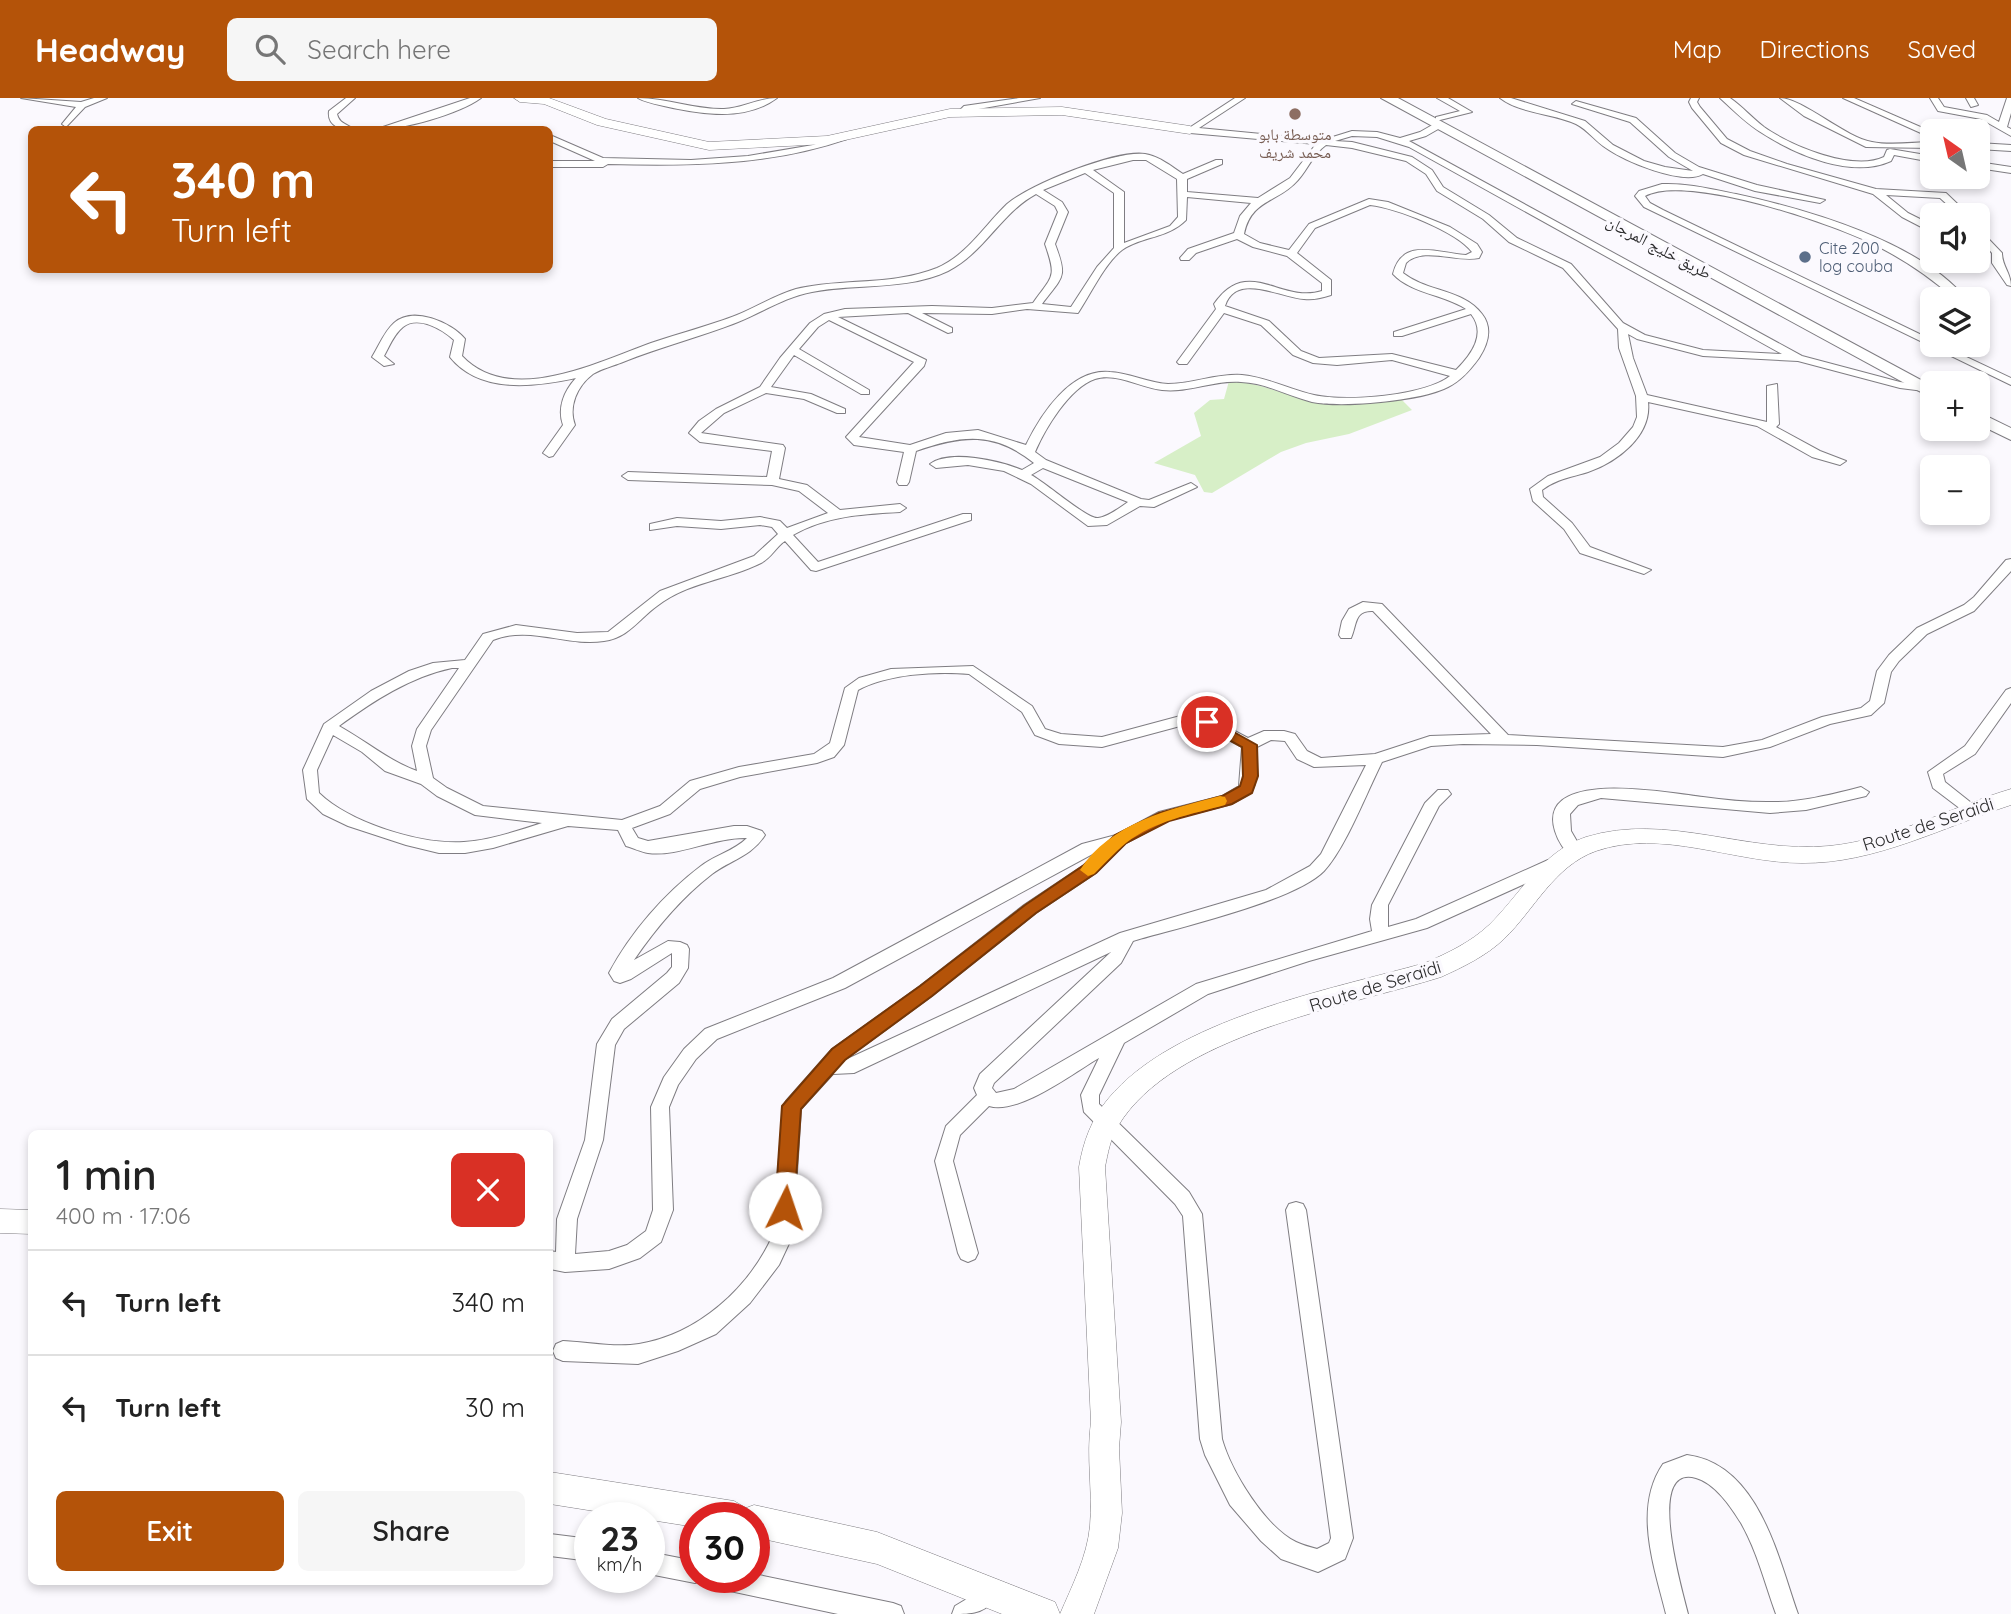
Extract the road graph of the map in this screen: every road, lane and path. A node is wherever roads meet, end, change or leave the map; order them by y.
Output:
1 (25, 98) edge
2 (34, 98) edge
3 (103, 98) edge
4 (351, 98) edge
5 (477, 98) edge
6 (520, 98) edge
7 (642, 98) edge
8 (773, 98) edge
9 (1035, 98) edge
10 (1241, 98) edge
11 (1388, 98) edge
12 (1401, 98) edge
13 (1441, 98) edge
14 (1504, 98) edge
15 (1695, 98) edge
16 (1724, 98) edge
17 (1784, 98) edge
18 (1847, 98) edge
19 (1934, 98) edge
20 (2011, 98) edge
21 (1224, 99) edge
22 (82, 104) junction
23 (1576, 104) dead end
24 (961, 113) junction
25 (1207, 119) junction
26 (1438, 122) junction
27 (66, 124) dead end
28 (341, 126) edge
29 (392, 126) edge
30 (1190, 130) junction
31 (1920, 130) edge
32 (2007, 131) edge
33 (846, 136) junction
34 (553, 139) edge
35 (1402, 140) junction
36 (1325, 142) junction
37 (1869, 145) junction
38 (1920, 145) edge
39 (1990, 147) edge
40 (2011, 148) edge
41 (1890, 152) junction
42 (1920, 157) edge
43 (610, 162) junction
44 (1219, 162) dead end
45 (553, 164) edge
46 (1990, 167) edge
47 (1086, 170) junction
48 (2011, 170) edge
49 (1707, 174) junction
50 (1181, 178) junction
51 (1037, 191) junction
52 (1876, 192) junction
53 (1182, 194) junction
54 (1820, 200) dead end
55 (1258, 201) junction
56 (1951, 203) edge
57 (1920, 223) edge
58 (1239, 235) junction
59 (1991, 246) joint
60 (1119, 247) junction
61 (2011, 250) edge
62 (1290, 254) junction
63 (1185, 258) dead end
64 (2011, 283) edge
65 (1947, 287) edge
66 (1036, 306) junction
67 (1221, 309) junction
68 (910, 310) junction
69 (1473, 310) junction
70 (828, 316) junction
71 (1623, 328) junction
72 (948, 330) dead end
73 (1398, 334) dead end
74 (1920, 339) edge
75 (793, 350) junction
76 (1958, 357) edge
77 (1798, 358) junction
78 (1184, 362) dead end
79 (388, 364) dead end
80 (589, 372) junction
81 (1457, 374) junction
82 (2011, 382) edge
83 (1920, 383) edge
84 (1773, 386) dead end
85 (1920, 386) edge
86 (764, 389) junction
87 (865, 392) dead end
88 (1641, 397) junction
89 (841, 411) dead end
90 (1990, 415) edge
91 (1761, 424) junction
92 (1990, 424) edge
93 (2011, 426) edge
94 (2011, 435) edge
95 (911, 449) junction
96 (1030, 451) junction
97 (549, 453) dead end
98 (1840, 461) dead end
99 (1042, 463) junction
100 (936, 464) dead end
101 (1023, 475) junction
102 (628, 476) dead end
103 (772, 481) junction
104 (903, 482) dead end
105 (1191, 486) dead end
106 (1138, 502) junction
107 (900, 508) dead end
108 (836, 513) junction
109 (967, 517) dead end
110 (654, 527) dead end
111 (786, 534) junction
112 (2011, 563) edge
113 (1644, 570) dead end
114 (1346, 635) dead end
115 (468, 664) junction
116 (2011, 692) edge
117 (329, 727) junction
118 (1505, 740) junction
119 (1250, 745) junction
120 (1376, 759) junction
121 (426, 780) junction
122 (1861, 792) dead end
123 (1443, 794) dead end
124 (2011, 797) edge
125 (1971, 809) junction
126 (570, 821) junction
127 (623, 825) junction
128 (1121, 839) junction
129 (1564, 857) junction
130 (1381, 934) junction
131 (1126, 937) junction
132 (1118, 1037) junction
133 (829, 1067) junction
134 (987, 1097) junction
135 (1105, 1123) junction
136 (1296, 1210) dead end
137 (0, 1222) edge
138 (28, 1222) edge
139 (968, 1253) dead end
140 (557, 1261) edge
141 (563, 1351) dead end
142 (1106, 1422) junction
143 (553, 1488) edge
144 (679, 1508) edge
145 (770, 1524) edge
146 (848, 1541) junction
147 (553, 1545) edge
148 (574, 1548) edge
149 (770, 1588) edge
150 (984, 1610) edge
151 (893, 1614) edge
152 (1043, 1614) edge
153 (1077, 1614) edge
154 (1093, 1614) edge
155 (1677, 1614) edge
156 (1787, 1614) edge

1 - 2 street
2 - 22 street
3 - 22 street
4 - 28 street
5 - 29 street
6 - 33 main road
7 - 8 street
9 - 24 street
10 - 25 street
11 - 26 main road, طريق خليج المرجان
12 - 26 main road, طريق خليج المرجان
13 - 26 street
14 - 49 street
15 - 52 street
16 - 41 street
17 - 37 street
18 - 31 street
19 - 32 street
20 - 32 street
21 - 25 street
22 - 27 street
23 - 49 street
24 - 30 main road
24 - 33 main road
25 - 30 street
26 - 35 street
26 - 83 main road, طريق خليج المرجان
30 - 36 street
33 - 43 street
34 - 43 street
35 - 36 street
35 - 77 street
36 - 55 street
36 - 71 street
37 - 38 street
37 - 41 street
39 - 40 street
41 - 42 street
43 - 45 street
44 - 50 street
46 - 48 street
47 - 50 street
47 - 51 street
47 - 60 street
49 - 54 street
50 - 53 street
51 - 66 street
51 - 80 street
52 - 56 street
52 - 57 street
53 - 55 street
53 - 60 street
55 - 58 street
58 - 62 street
58 - 63 street
59 - 61 street
59 - 64 street
60 - 66 street
62 - 67 street
62 - 69 street
65 - 74 street
66 - 68 street
67 - 78 street
67 - 81 street
68 - 70 street
68 - 72 street
69 - 73 street
69 - 81 street
70 - 75 street
70 - 95 street
71 - 77 street
71 - 88 street
75 - 86 street
75 - 87 street
76 - 82 street
77 - 85 street
79 - 80 street
80 - 97 street
81 - 96 street
84 - 91 street
86 - 89 street
86 - 103 street
88 - 91 street
88 - 113 street
90 - 93 main road
91 - 98 street
92 - 94 main road
95 - 96 street
95 - 104 street
96 - 99 street
99 - 101 street
99 - 106 street
100 - 101 street
101 - 106 street
102 - 103 street
103 - 108 street
105 - 106 street
107 - 108 street
108 - 111 street
109 - 111 street
110 - 111 street
111 - 115 street
112 - 118 street
114 - 118 street
115 - 117 street
115 - 121 street
116 - 125 street
117 - 121 street
117 - 126 street
118 - 120 street
119 - 120 street
119 - 127 street
119 - 128 street
120 - 131 street
121 - 126 street
122 - 129 street
123 - 130 street
124 - 125 main road, Route de Seraïdi
125 - 129 main road, Route de Seraïdi
126 - 127 street
127 - 140 street
128 - 133 street
128 - 140 street
129 - 130 street
129 - 135 main road, Route de Seraïdi
130 - 132 street
131 - 133 street
131 - 134 street
132 - 134 street
132 - 135 street
133 - 141 street
134 - 139 street
135 - 136 street
135 - 142 main road, Route de Seraïdi
137 - 138 main road
142 - 153 main road
142 - 154 main road
143 - 144 main road
145 - 146 main road
146 - 150 main road
146 - 152 main road
147 - 148 street
149 - 151 street
155 - 156 street

